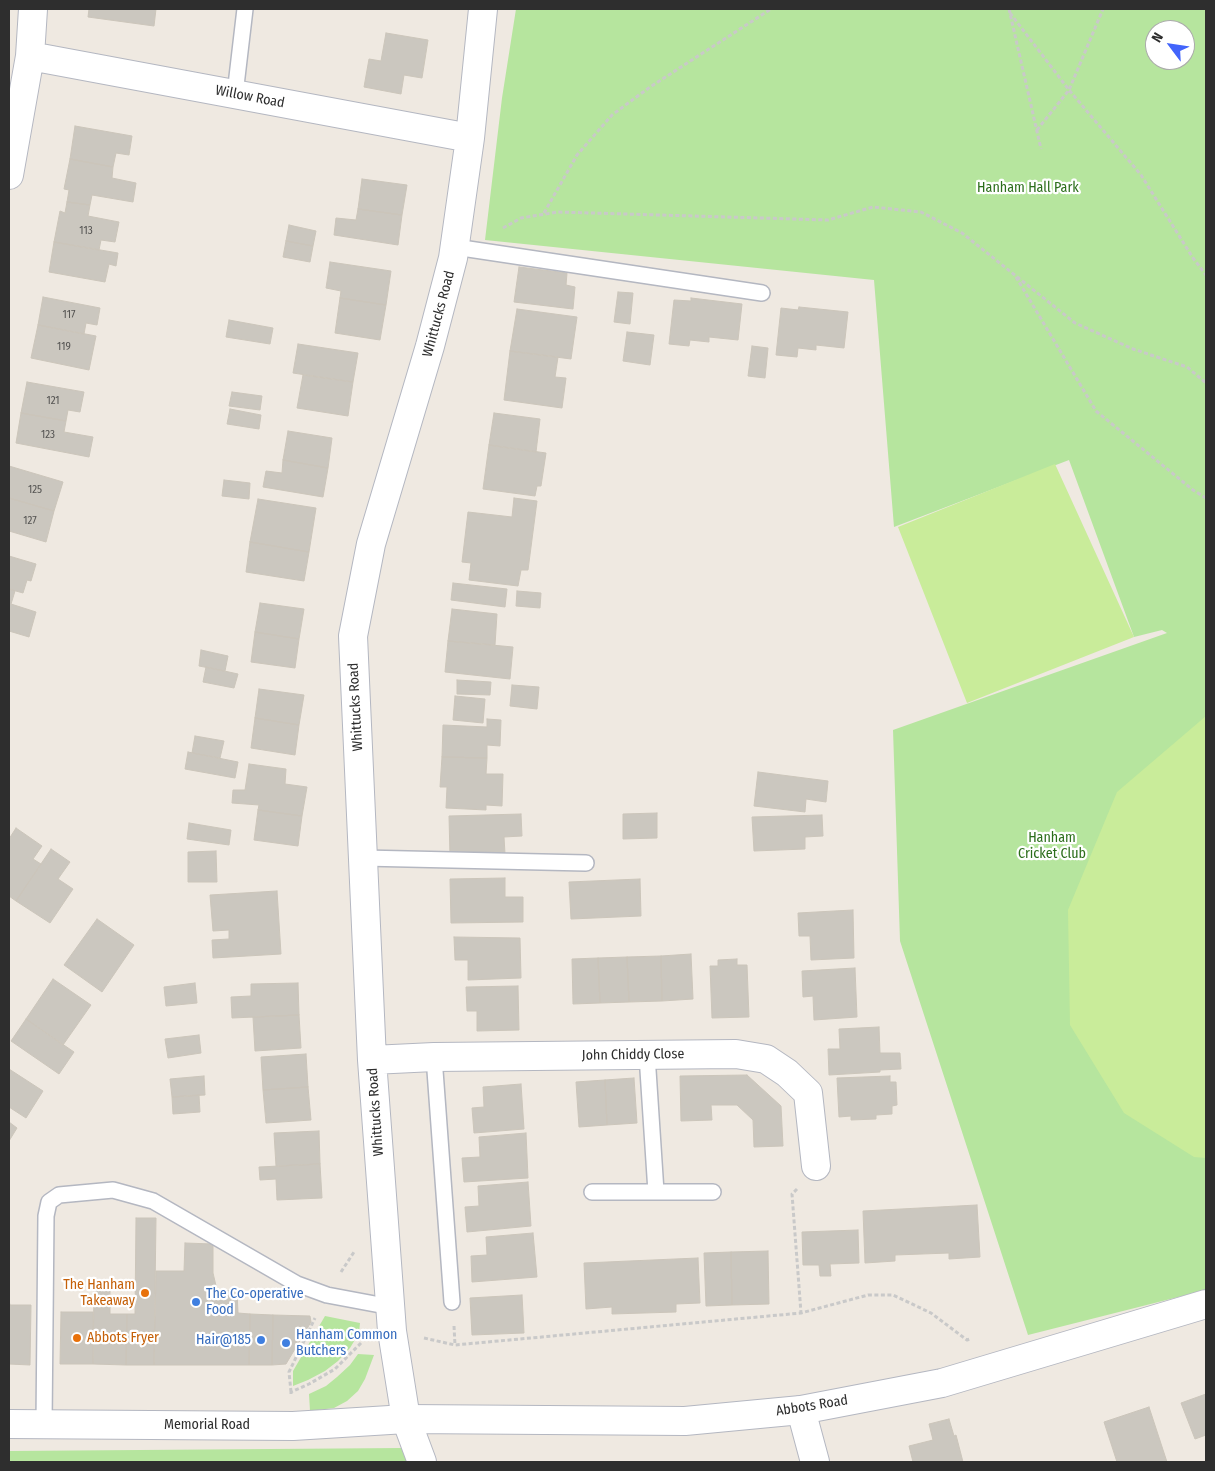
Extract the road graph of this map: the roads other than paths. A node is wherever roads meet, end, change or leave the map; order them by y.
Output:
1 (33, 9) edge
2 (245, 9) edge
3 (483, 9) edge
4 (30, 56) junction
5 (235, 94) junction
6 (470, 138) junction
7 (9, 175) edge
8 (456, 236) junction
9 (762, 293) dead end
10 (363, 858) junction
11 (586, 863) dead end
12 (647, 1055) junction
13 (434, 1057) junction
14 (372, 1060) junction
15 (816, 1166) road end
16 (592, 1192) dead end
17 (656, 1192) junction
18 (713, 1192) dead end
19 (452, 1302) dead end
20 (1206, 1304) edge
21 (392, 1319) junction
22 (801, 1410) junction
23 (406, 1419) junction
24 (9, 1424) edge
25 (44, 1424) junction
26 (422, 1462) edge
27 (815, 1462) edge

1 - 4 street
2 - 5 lane
3 - 6 street, Whittucks Road
4 - 5 street, Willow Road
4 - 7 street
5 - 6 street, Willow Road
6 - 8 street, Whittucks Road
8 - 9 lane
8 - 10 street, Whittucks Road
10 - 11 lane
10 - 14 street, Whittucks Road
12 - 13 street, John Chiddy Close
12 - 15 street, John Chiddy Close
12 - 17 lane
13 - 14 street, John Chiddy Close
13 - 19 lane
14 - 21 street, Whittucks Road
16 - 17 lane
17 - 18 lane
20 - 22 street, Abbots Road
21 - 23 street, Whittucks Road
21 - 25 lane
22 - 23 street, Abbots Road
22 - 27 street
23 - 25 street, Memorial Road
23 - 26 street, Whittucks Road
24 - 25 street, Memorial Road

